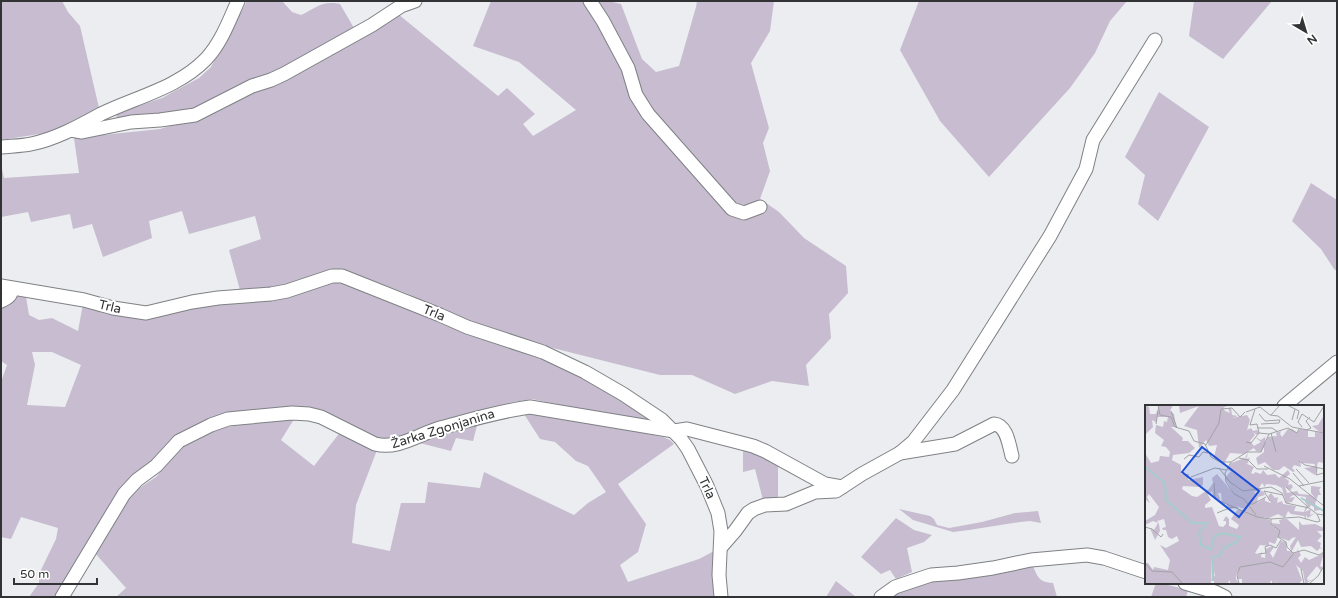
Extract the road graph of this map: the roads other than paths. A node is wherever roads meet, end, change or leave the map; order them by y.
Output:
1 (238, 1) edge
2 (415, 1) edge
3 (590, 1) edge
4 (1155, 40) dead end
5 (71, 130) junction
6 (1, 147) edge
7 (760, 207) dead end
8 (7, 287) edge
9 (1, 301) edge
10 (1337, 362) edge
11 (1285, 405) edge
12 (674, 431) junction
13 (900, 453) junction
14 (1012, 456) dead end
15 (842, 487) junction
16 (721, 546) junction
17 (1145, 572) edge
18 (1188, 584) edge
19 (62, 597) edge
20 (721, 597) edge
21 (881, 597) edge
22 (1225, 597) edge

1 - 5 street
2 - 5 street
3 - 7 street
4 - 13 street
5 - 6 street
8 - 9 street
8 - 12 street, Trla
10 - 11 street
12 - 15 street, Žarka Zgonjanina
12 - 16 street, Trla
12 - 19 street, Žarka Zgonjanina
13 - 14 street
13 - 15 street
15 - 16 street
16 - 20 street, Trla
17 - 21 street
18 - 22 street

